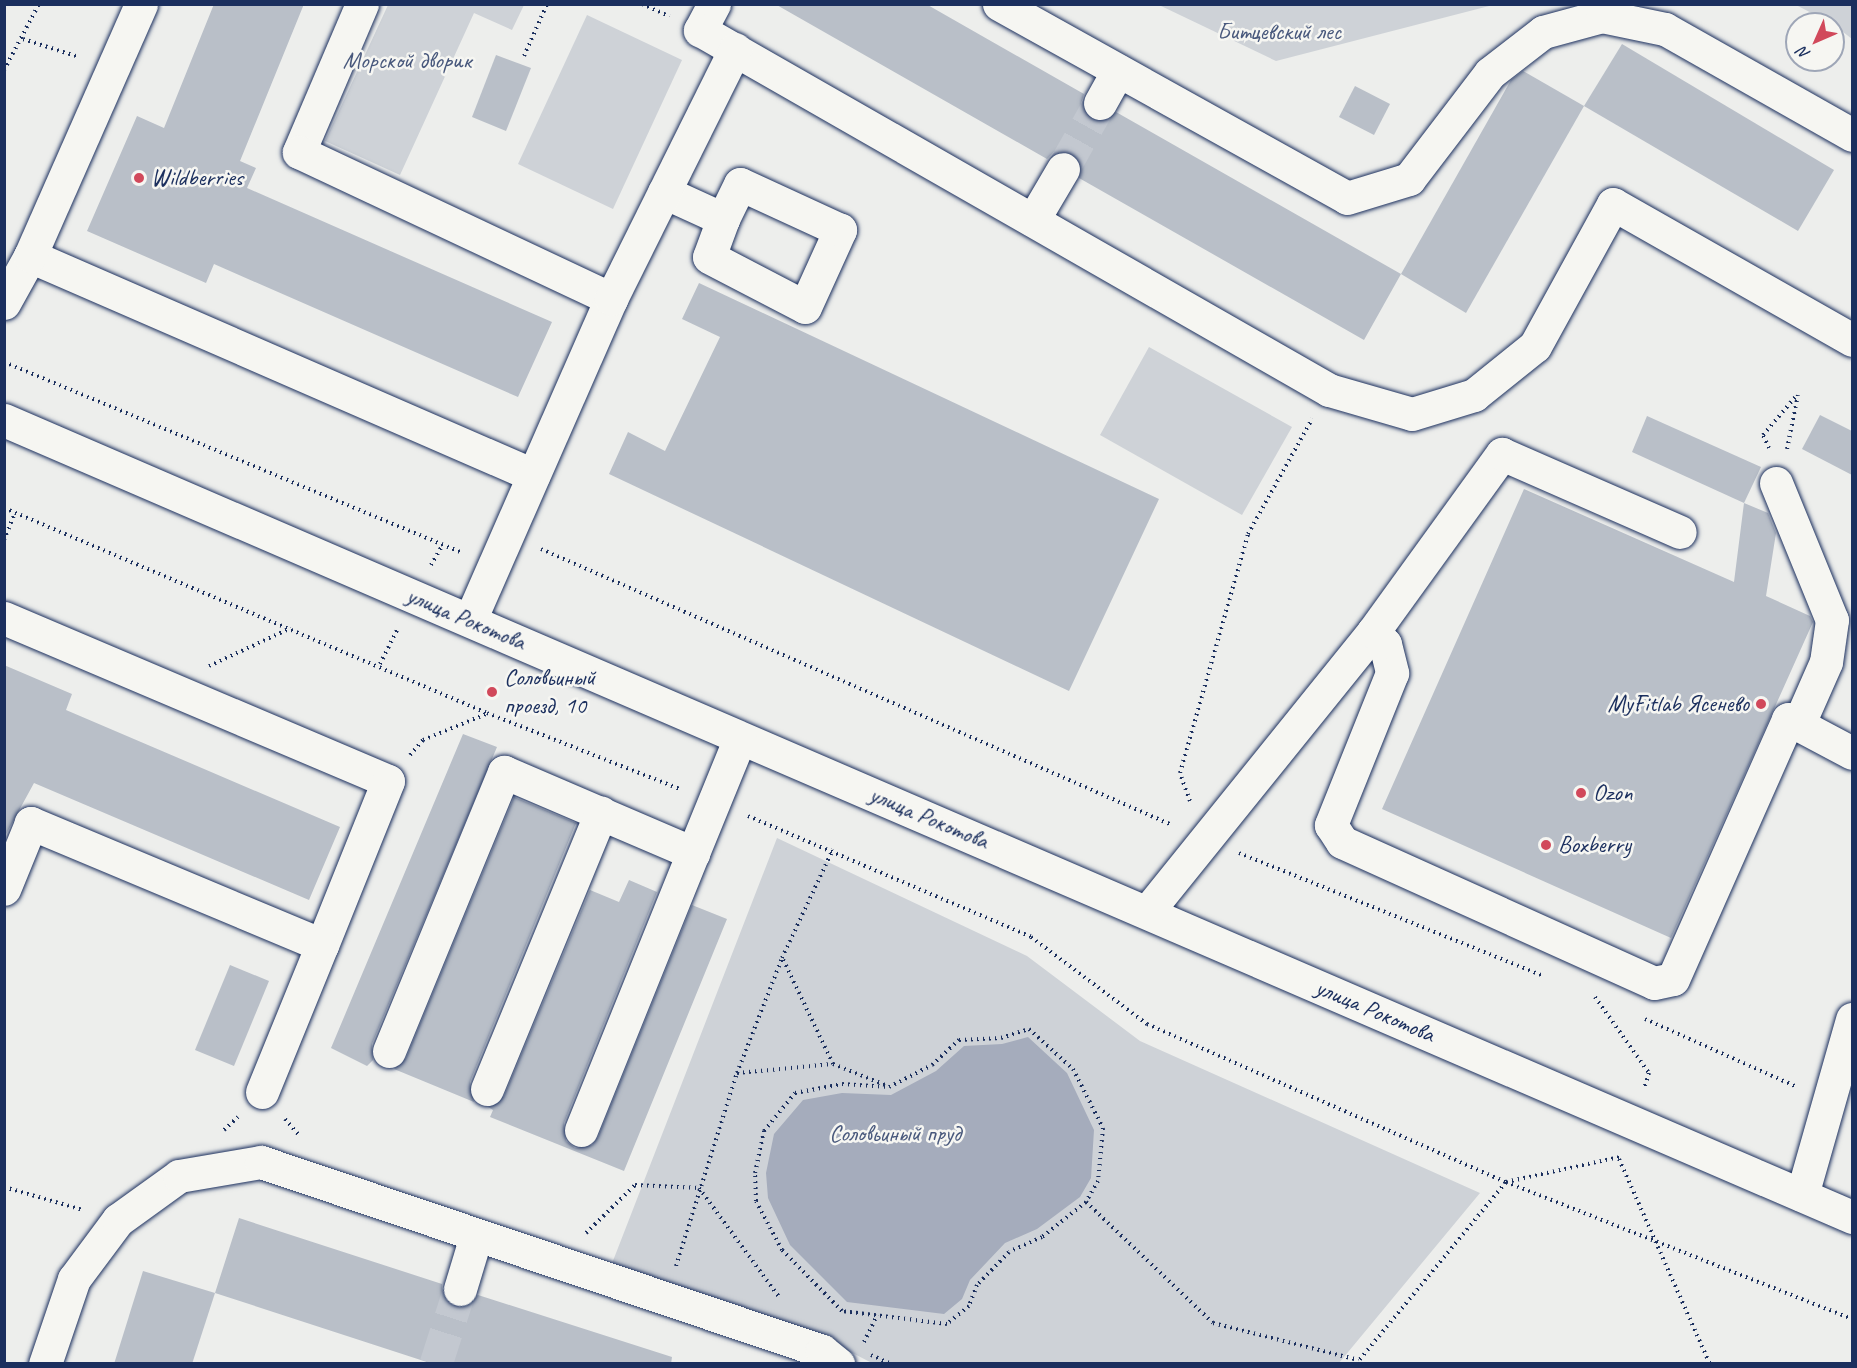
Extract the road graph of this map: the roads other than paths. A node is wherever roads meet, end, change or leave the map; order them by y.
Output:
1 (141, 4) edge
2 (362, 4) edge
3 (714, 4) edge
4 (999, 4) edge
5 (735, 49) junction
6 (1118, 70) junction
7 (1100, 103) tunnel mouth
8 (1852, 135) edge
9 (1063, 169) tunnel mouth
10 (664, 192) junction
11 (723, 219) dead end
12 (1034, 220) junction
13 (30, 256) junction
14 (612, 299) junction
15 (4, 303) edge
16 (1852, 340) edge
17 (4, 420) edge
18 (1778, 466) road end
19 (533, 475) junction
20 (1680, 532) dead end
21 (4, 618) edge
22 (470, 620) junction
23 (1373, 633) junction
24 (1800, 721) junction
25 (740, 738) junction
26 (1852, 753) edge
27 (601, 813) junction
28 (693, 853) junction
29 (4, 889) edge
30 (1147, 912) junction
31 (322, 945) junction
32 (1852, 1019) edge
33 (389, 1051) dead end
34 (487, 1089) dead end
35 (262, 1092) dead end
36 (581, 1130) dead end
37 (1802, 1195) junction
38 (1852, 1217) edge
39 (476, 1236) junction
40 (460, 1289) tunnel mouth
41 (45, 1364) edge
42 (838, 1364) edge

1 - 13 street
2 - 14 street
3 - 5 street
4 - 6 street
5 - 10 street
5 - 12 street
6 - 7 street
6 - 8 street
9 - 12 street
10 - 11 street
10 - 14 street
12 - 16 street
13 - 15 street
13 - 19 street
14 - 19 street
17 - 22 street, улица Рокотова
18 - 24 street
19 - 22 street
20 - 23 street
21 - 31 street
22 - 25 street, улица Рокотова
23 - 24 street
23 - 30 street
24 - 26 street
25 - 28 street
25 - 30 street, улица Рокотова
27 - 28 street
27 - 33 street
27 - 34 street
28 - 36 street
29 - 31 street
30 - 37 street, улица Рокотова
31 - 35 street
32 - 37 street
37 - 38 street, улица Рокотова
39 - 40 street
39 - 41 street
39 - 42 street

